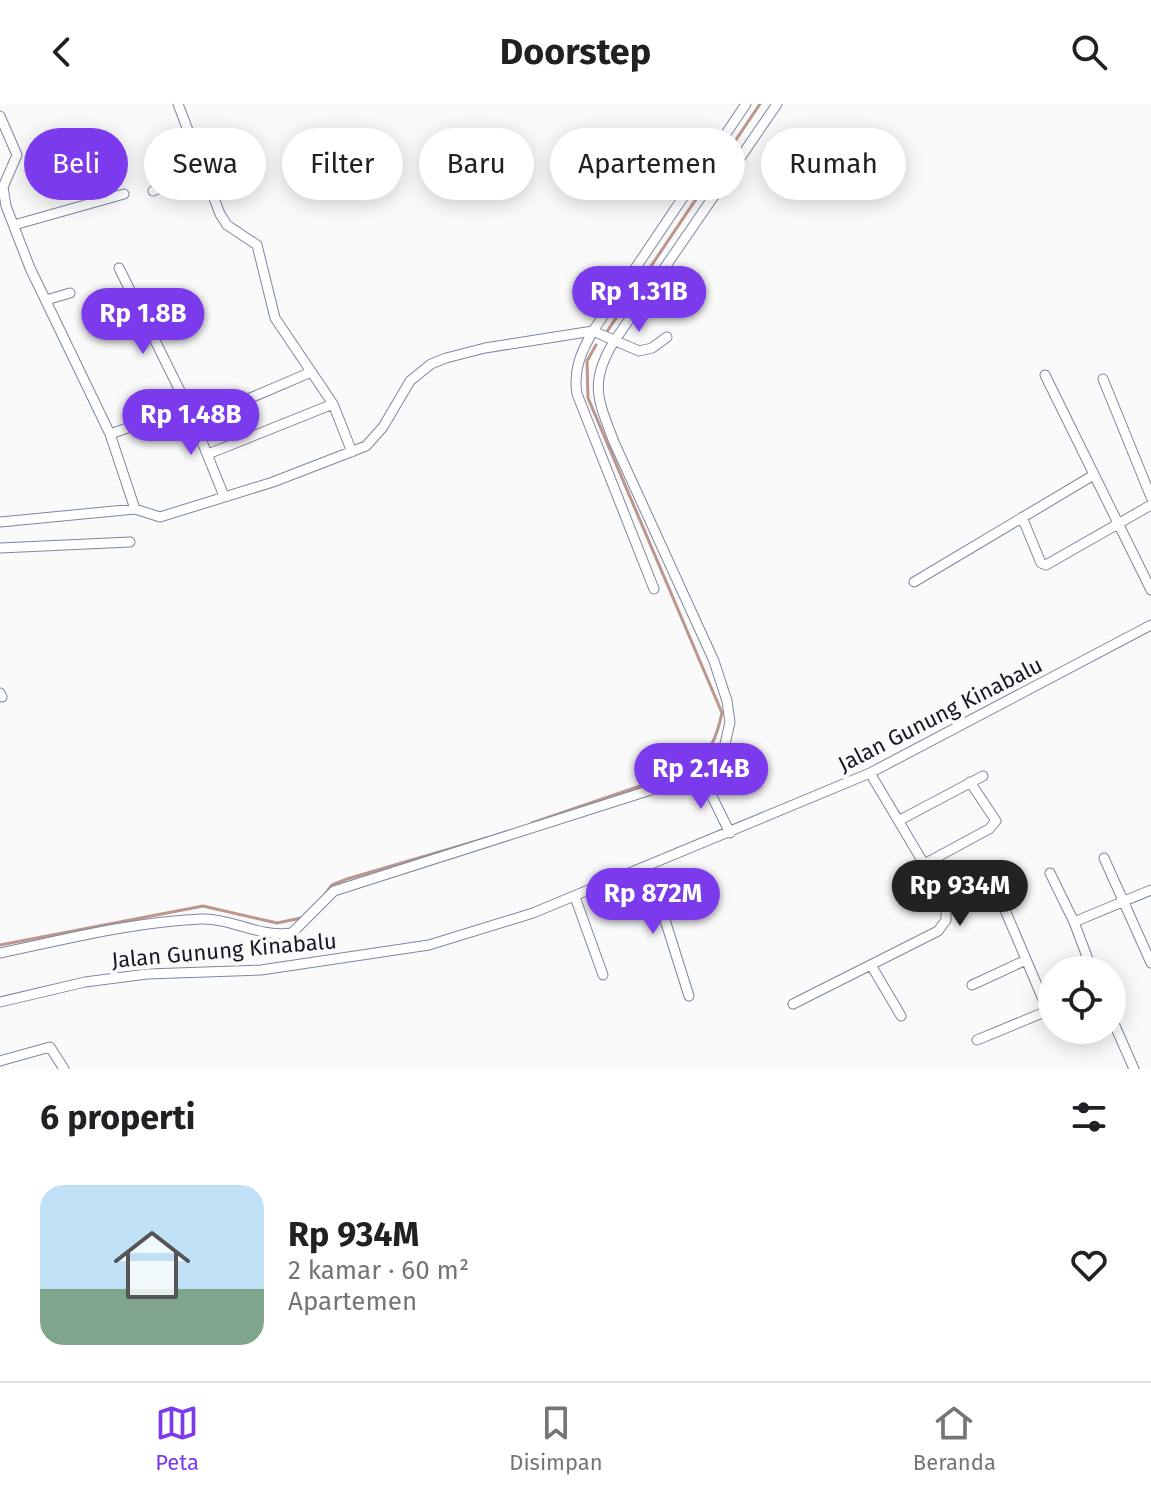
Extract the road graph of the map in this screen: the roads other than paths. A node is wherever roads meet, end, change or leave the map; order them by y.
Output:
1 (178, 104) edge
2 (746, 104) edge
3 (777, 104) edge
4 (0, 116) edge
5 (187, 128) edge
6 (103, 200) edge
7 (216, 200) edge
8 (14, 225) junction
9 (119, 268) dead end
10 (70, 293) dead end
11 (46, 300) junction
12 (596, 333) junction
13 (667, 337) dead end
14 (611, 341) junction
15 (309, 373) junction
16 (1045, 375) dead end
17 (1103, 379) dead end
18 (333, 404) junction
19 (188, 407) junction
20 (194, 422) junction
21 (110, 434) junction
22 (352, 452) junction
23 (208, 454) junction
24 (1092, 476) junction
25 (224, 496) junction
26 (1151, 497) edge
27 (1151, 505) edge
28 (135, 509) junction
29 (1022, 517) junction
30 (0, 522) edge
31 (1117, 524) junction
32 (130, 542) dead end
33 (0, 548) edge
34 (914, 582) dead end
35 (654, 589) dead end
36 (1151, 590) edge
37 (1151, 625) edge
38 (870, 773) junction
39 (701, 774) junction
40 (983, 776) dead end
41 (970, 782) junction
42 (900, 820) junction
43 (730, 833) junction
44 (1104, 858) dead end
45 (926, 863) junction
46 (648, 866) junction
47 (1050, 873) dead end
48 (1151, 890) edge
49 (575, 897) junction
50 (1124, 900) junction
51 (1002, 903) dead end
52 (1074, 922) junction
53 (0, 953) edge
54 (1087, 956) edge
55 (1026, 960) junction
56 (1151, 963) edge
57 (871, 965) junction
58 (603, 975) dead end
59 (972, 985) dead end
60 (1038, 985) edge
61 (689, 996) dead end
62 (0, 1002) edge
63 (793, 1004) dead end
64 (1038, 1015) edge
65 (901, 1016) dead end
66 (977, 1040) dead end
67 (1123, 1044) edge
68 (6, 1063) edge
69 (64, 1069) edge
70 (1134, 1069) edge

1 - 5 street
2 - 12 street
3 - 14 street
4 - 8 street
6 - 8 street
7 - 15 street
8 - 11 street
9 - 19 street
10 - 11 street
11 - 21 street
12 - 14 street
12 - 22 street
12 - 35 street
13 - 14 street
14 - 39 street
15 - 18 street
15 - 20 street
16 - 24 street
17 - 26 street
18 - 22 street
18 - 23 street
19 - 20 street
19 - 21 street
20 - 23 street
21 - 28 street
22 - 25 street
23 - 25 street
24 - 29 street
24 - 31 street
25 - 28 street
27 - 31 street
28 - 30 street
29 - 31 street
29 - 34 street
31 - 36 street
32 - 33 street
37 - 38 street, Jalan Gunung Kinabalu
38 - 42 street
38 - 43 street, Jalan Gunung Kinabalu
39 - 43 street
39 - 53 street
40 - 41 street
41 - 42 street
41 - 45 street
42 - 45 street
43 - 46 street, Jalan Gunung Kinabalu
44 - 50 street
45 - 57 street
46 - 49 street, Jalan Gunung Kinabalu
46 - 61 street
47 - 52 street
48 - 50 street
49 - 58 street
49 - 62 street, Jalan Gunung Kinabalu
50 - 52 street
50 - 56 street
51 - 55 street
52 - 54 street
55 - 59 street
55 - 60 street
57 - 63 street
57 - 65 street
64 - 66 street
67 - 70 street
68 - 69 street

